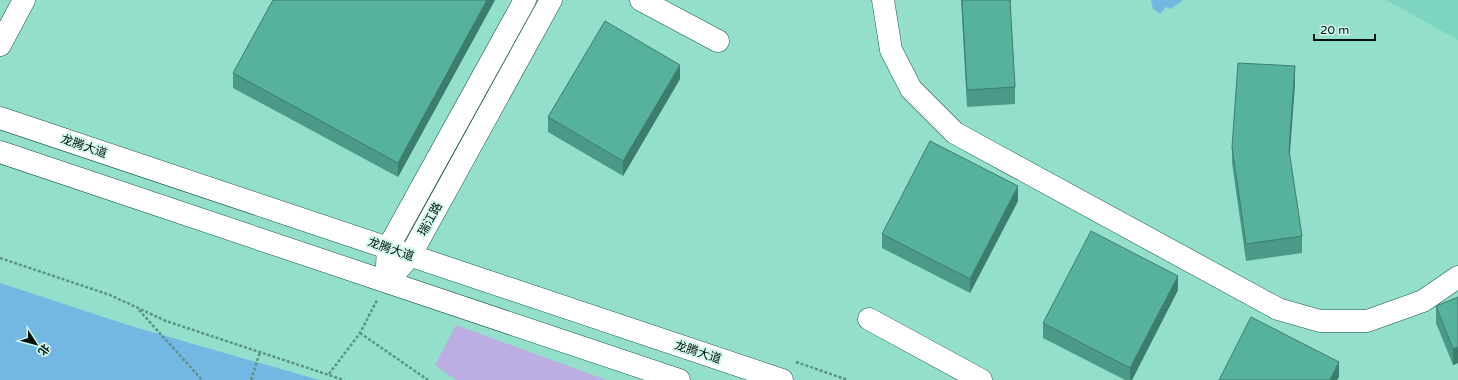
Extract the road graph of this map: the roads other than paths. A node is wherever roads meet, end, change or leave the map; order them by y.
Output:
1 (24, 0) edge
2 (525, 0) edge
3 (551, 0) edge
4 (641, 0) edge
5 (883, 0) edge
6 (666, 5) edge
7 (718, 41) dead end
8 (0, 46) edge
9 (0, 118) edge
10 (0, 152) edge
11 (388, 248) junction
12 (410, 256) junction
13 (1458, 277) edge
14 (387, 282) junction
15 (869, 319) dead end
16 (679, 380) edge
17 (782, 380) edge
18 (982, 380) edge

1 - 8 main road
2 - 11 main road, 瑞江路
3 - 12 main road, 瑞江路
4 - 6 main road
5 - 13 main road
6 - 7 main road
9 - 11 main road, 龙腾大道
10 - 14 main road
11 - 12 main road, 龙腾大道
11 - 14 main road, 瑞江路
12 - 14 main road, 瑞江路
12 - 17 main road, 龙腾大道
14 - 16 main road
15 - 18 main road

